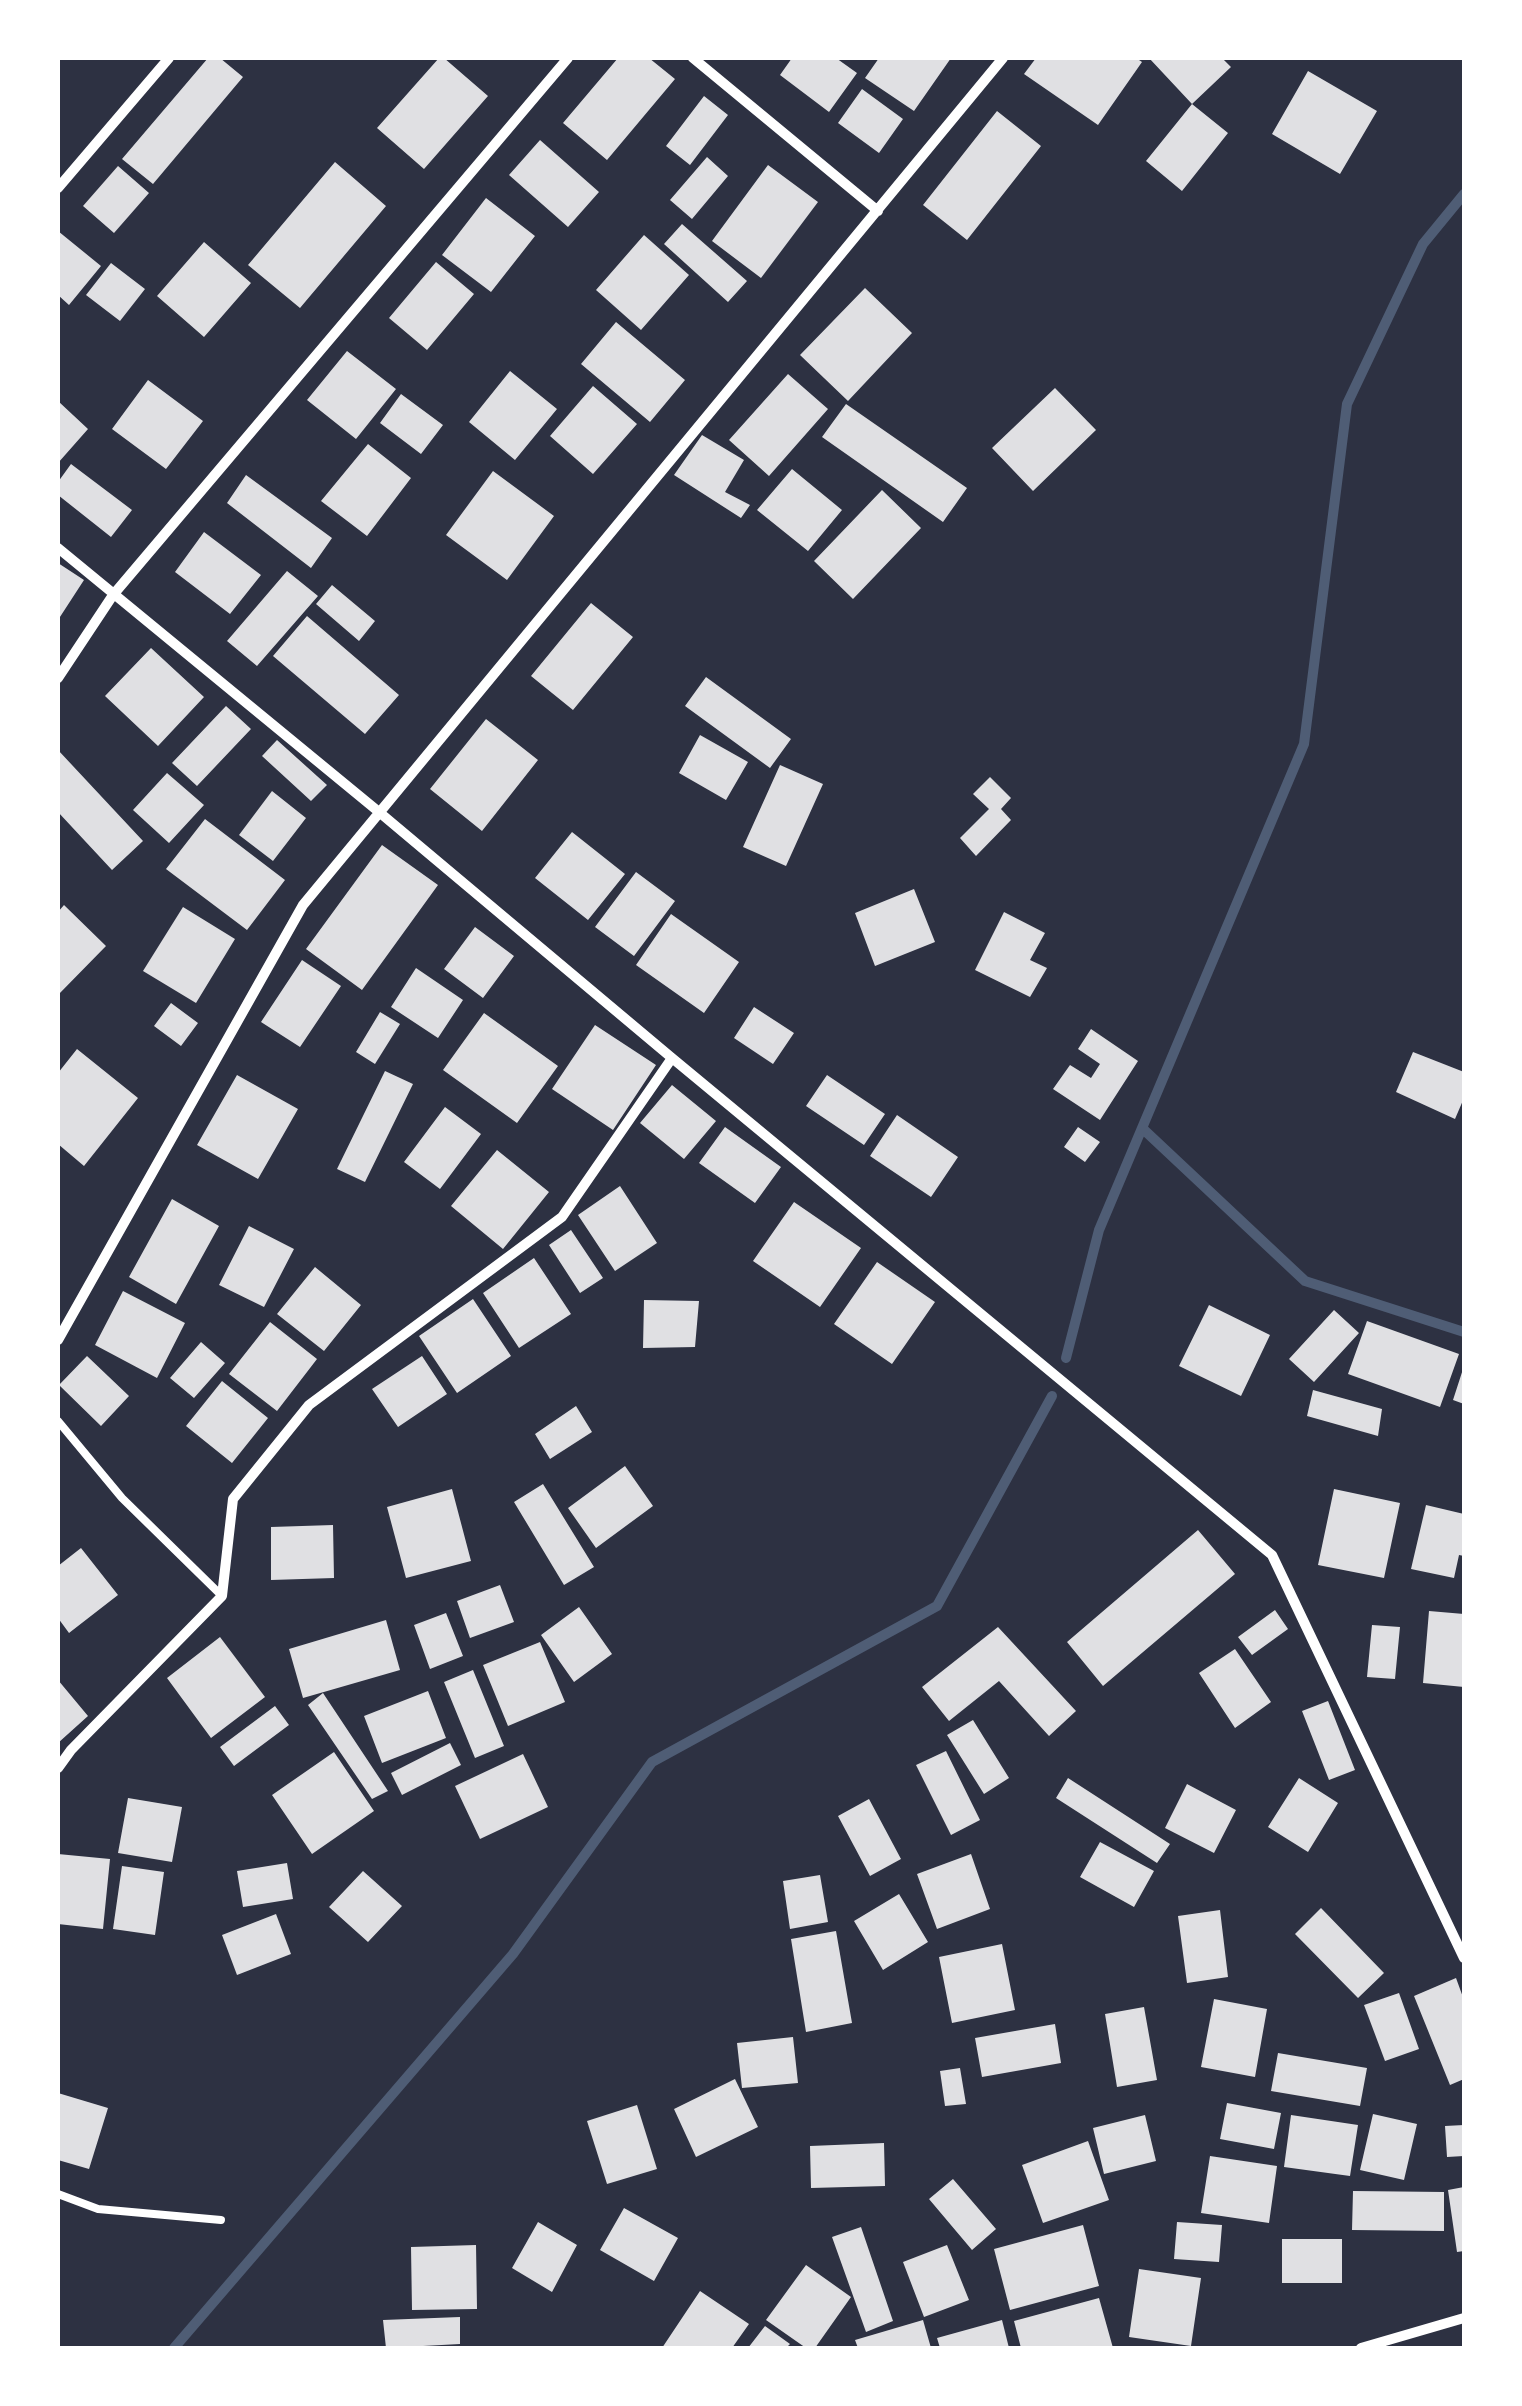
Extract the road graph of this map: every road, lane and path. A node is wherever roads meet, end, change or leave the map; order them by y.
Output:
1 (169, 58) edge
2 (568, 58) edge
3 (692, 58) edge
4 (1003, 58) edge
5 (58, 188) edge
6 (878, 211) junction
7 (58, 548) edge
8 (113, 595) junction
9 (58, 678) edge
10 (379, 812) junction
11 (672, 1058) junction
12 (58, 1340) edge
13 (58, 1421) edge
14 (222, 1596) junction
15 (58, 1768) edge
16 (1464, 1958) edge
17 (58, 2194) edge
18 (221, 2220) dead end
19 (1464, 2318) edge
20 (1362, 2348) edge

1 - 5 street
2 - 8 street
3 - 6 street
4 - 6 street
6 - 10 street
7 - 8 street
8 - 9 street
8 - 10 street
10 - 11 street
10 - 12 street
11 - 14 street
11 - 16 street
13 - 14 lane
14 - 15 street
17 - 18 lane
19 - 20 street

